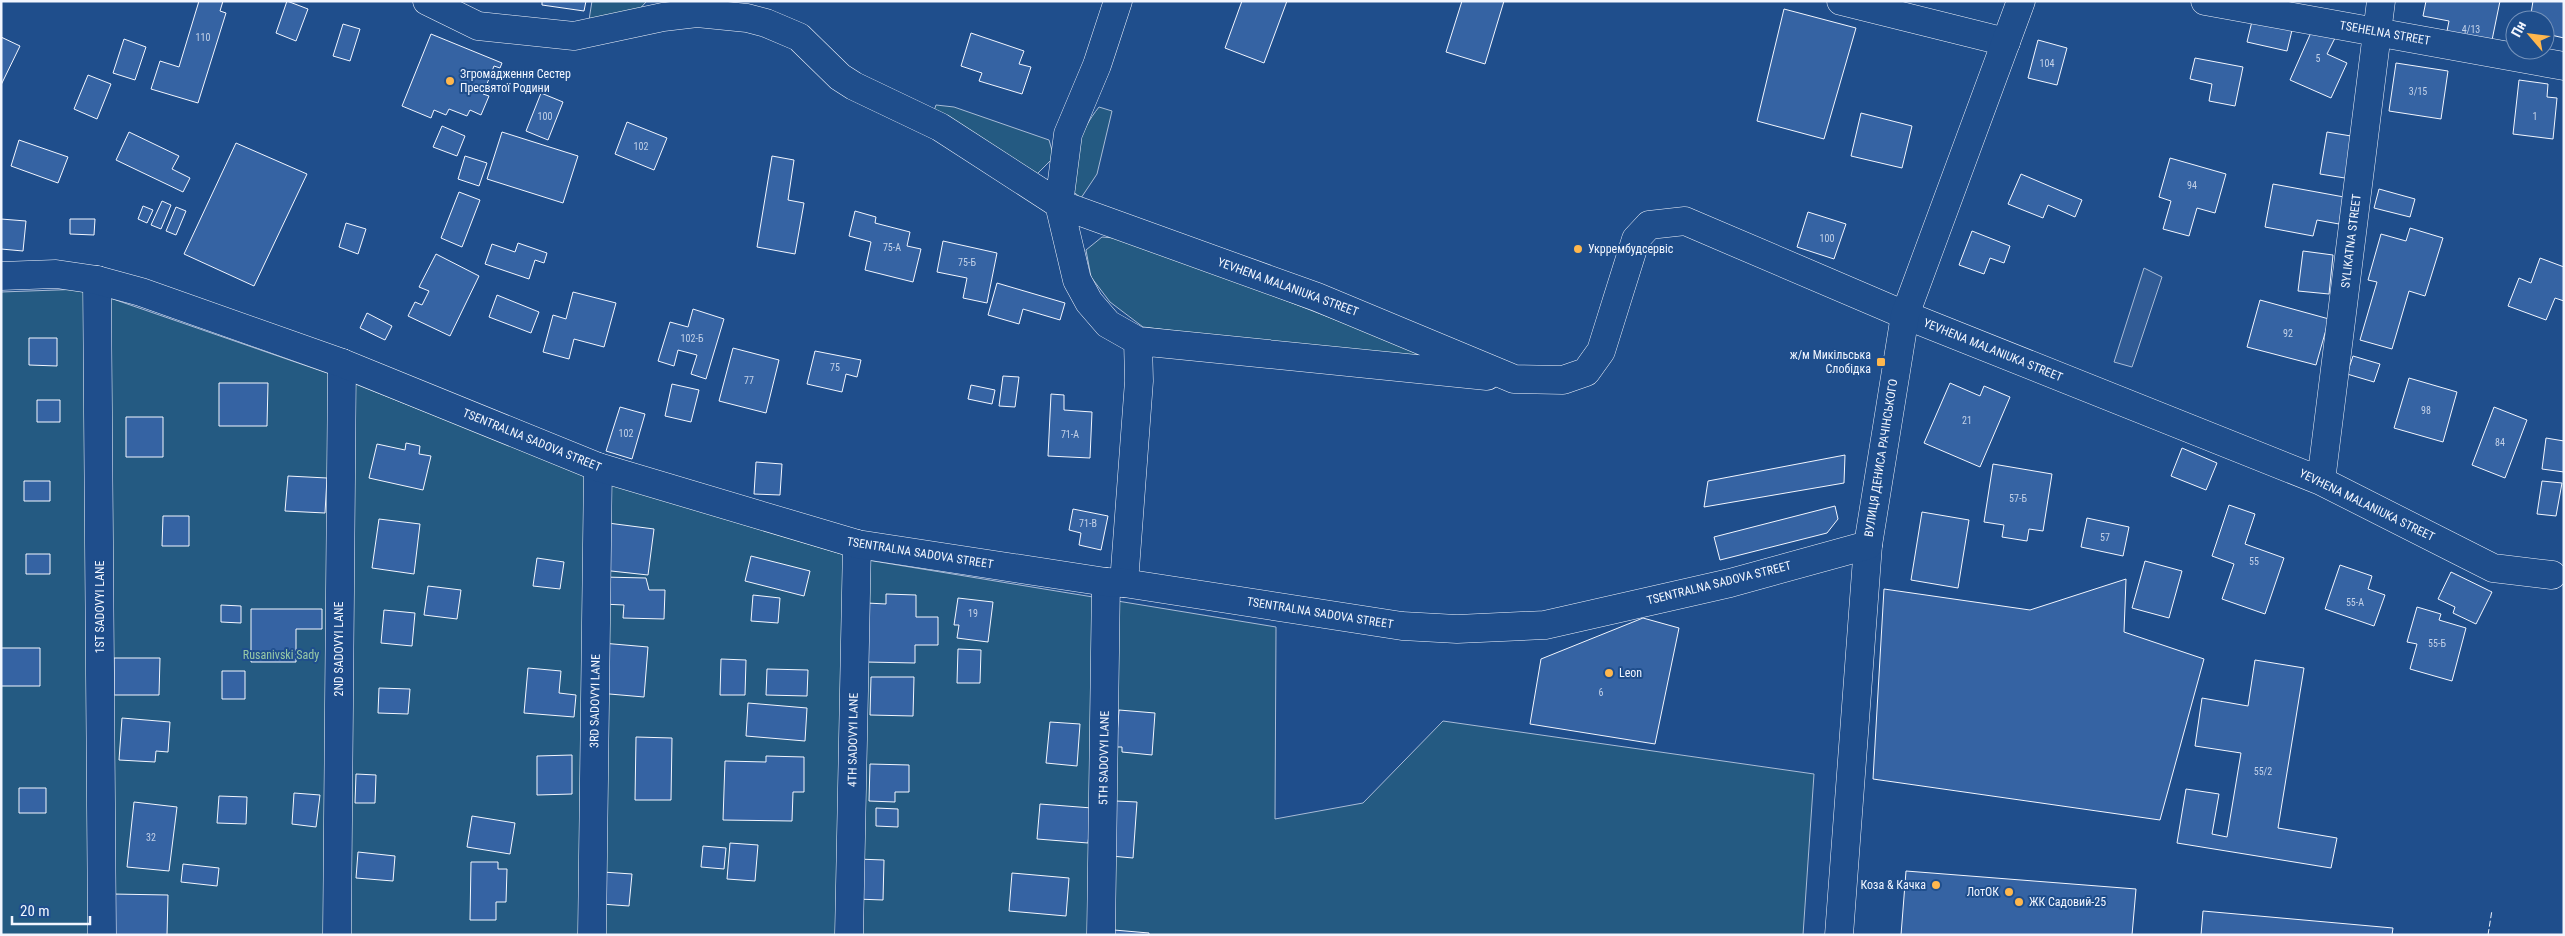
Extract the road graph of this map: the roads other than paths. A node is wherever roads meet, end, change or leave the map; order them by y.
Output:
1 (427, 1) edge
2 (1118, 1) edge
3 (1841, 1) edge
4 (2021, 1) edge
5 (2205, 1) edge
6 (2381, 1) edge
7 (2376, 31) junction
8 (2006, 42) junction
9 (2564, 66) edge
10 (1059, 204) junction
11 (1, 276) edge
12 (97, 280) junction
13 (1905, 315) junction
14 (1138, 341) junction
15 (342, 364) junction
16 (1514, 379) junction
17 (598, 467) junction
18 (2321, 481) junction
19 (857, 544) junction
20 (1868, 545) junction
21 (2552, 575) dead end
22 (1115, 582) junction
23 (102, 935) edge
24 (337, 935) edge
25 (592, 935) edge
26 (848, 935) edge
27 (1101, 935) edge
28 (1838, 935) edge

1 - 10 street, YEVHENA MALANIUKA STREET
2 - 10 street
3 - 8 street
4 - 8 street, ВУЛИЦЯ ДЕНИСА РАЧІНСЬКОГО
5 - 7 street, TSEHELNA STREET
6 - 7 street, SYLIKATNA STREET
7 - 9 street, TSEHELNA STREET
7 - 18 street, SYLIKATNA STREET
8 - 13 street, ВУЛИЦЯ ДЕНИСА РАЧІНСЬКОГО
10 - 14 street, YEVHENA MALANIUKA STREET
10 - 16 street, YEVHENA MALANIUKA STREET
11 - 12 street, TSENTRALNA SADOVA STREET
12 - 15 street, TSENTRALNA SADOVA STREET
12 - 23 street, 1ST SADOVYI LANE
13 - 16 street, YEVHENA MALANIUKA STREET
13 - 18 street, YEVHENA MALANIUKA STREET
13 - 20 street, ВУЛИЦЯ ДЕНИСА РАЧІНСЬКОГО
14 - 16 street, YEVHENA MALANIUKA STREET
14 - 22 street
15 - 17 street, TSENTRALNA SADOVA STREET
15 - 24 street, 2ND SADOVYI LANE
17 - 19 street, TSENTRALNA SADOVA STREET
17 - 25 street, 3RD SADOVYI LANE
18 - 21 street, YEVHENA MALANIUKA STREET
19 - 22 street, TSENTRALNA SADOVA STREET
19 - 26 street, 4TH SADOVYI LANE
20 - 22 street, TSENTRALNA SADOVA STREET
20 - 28 street, ВУЛИЦЯ ДЕНИСА РАЧІНСЬКОГО
22 - 27 street, 5TH SADOVYI LANE

